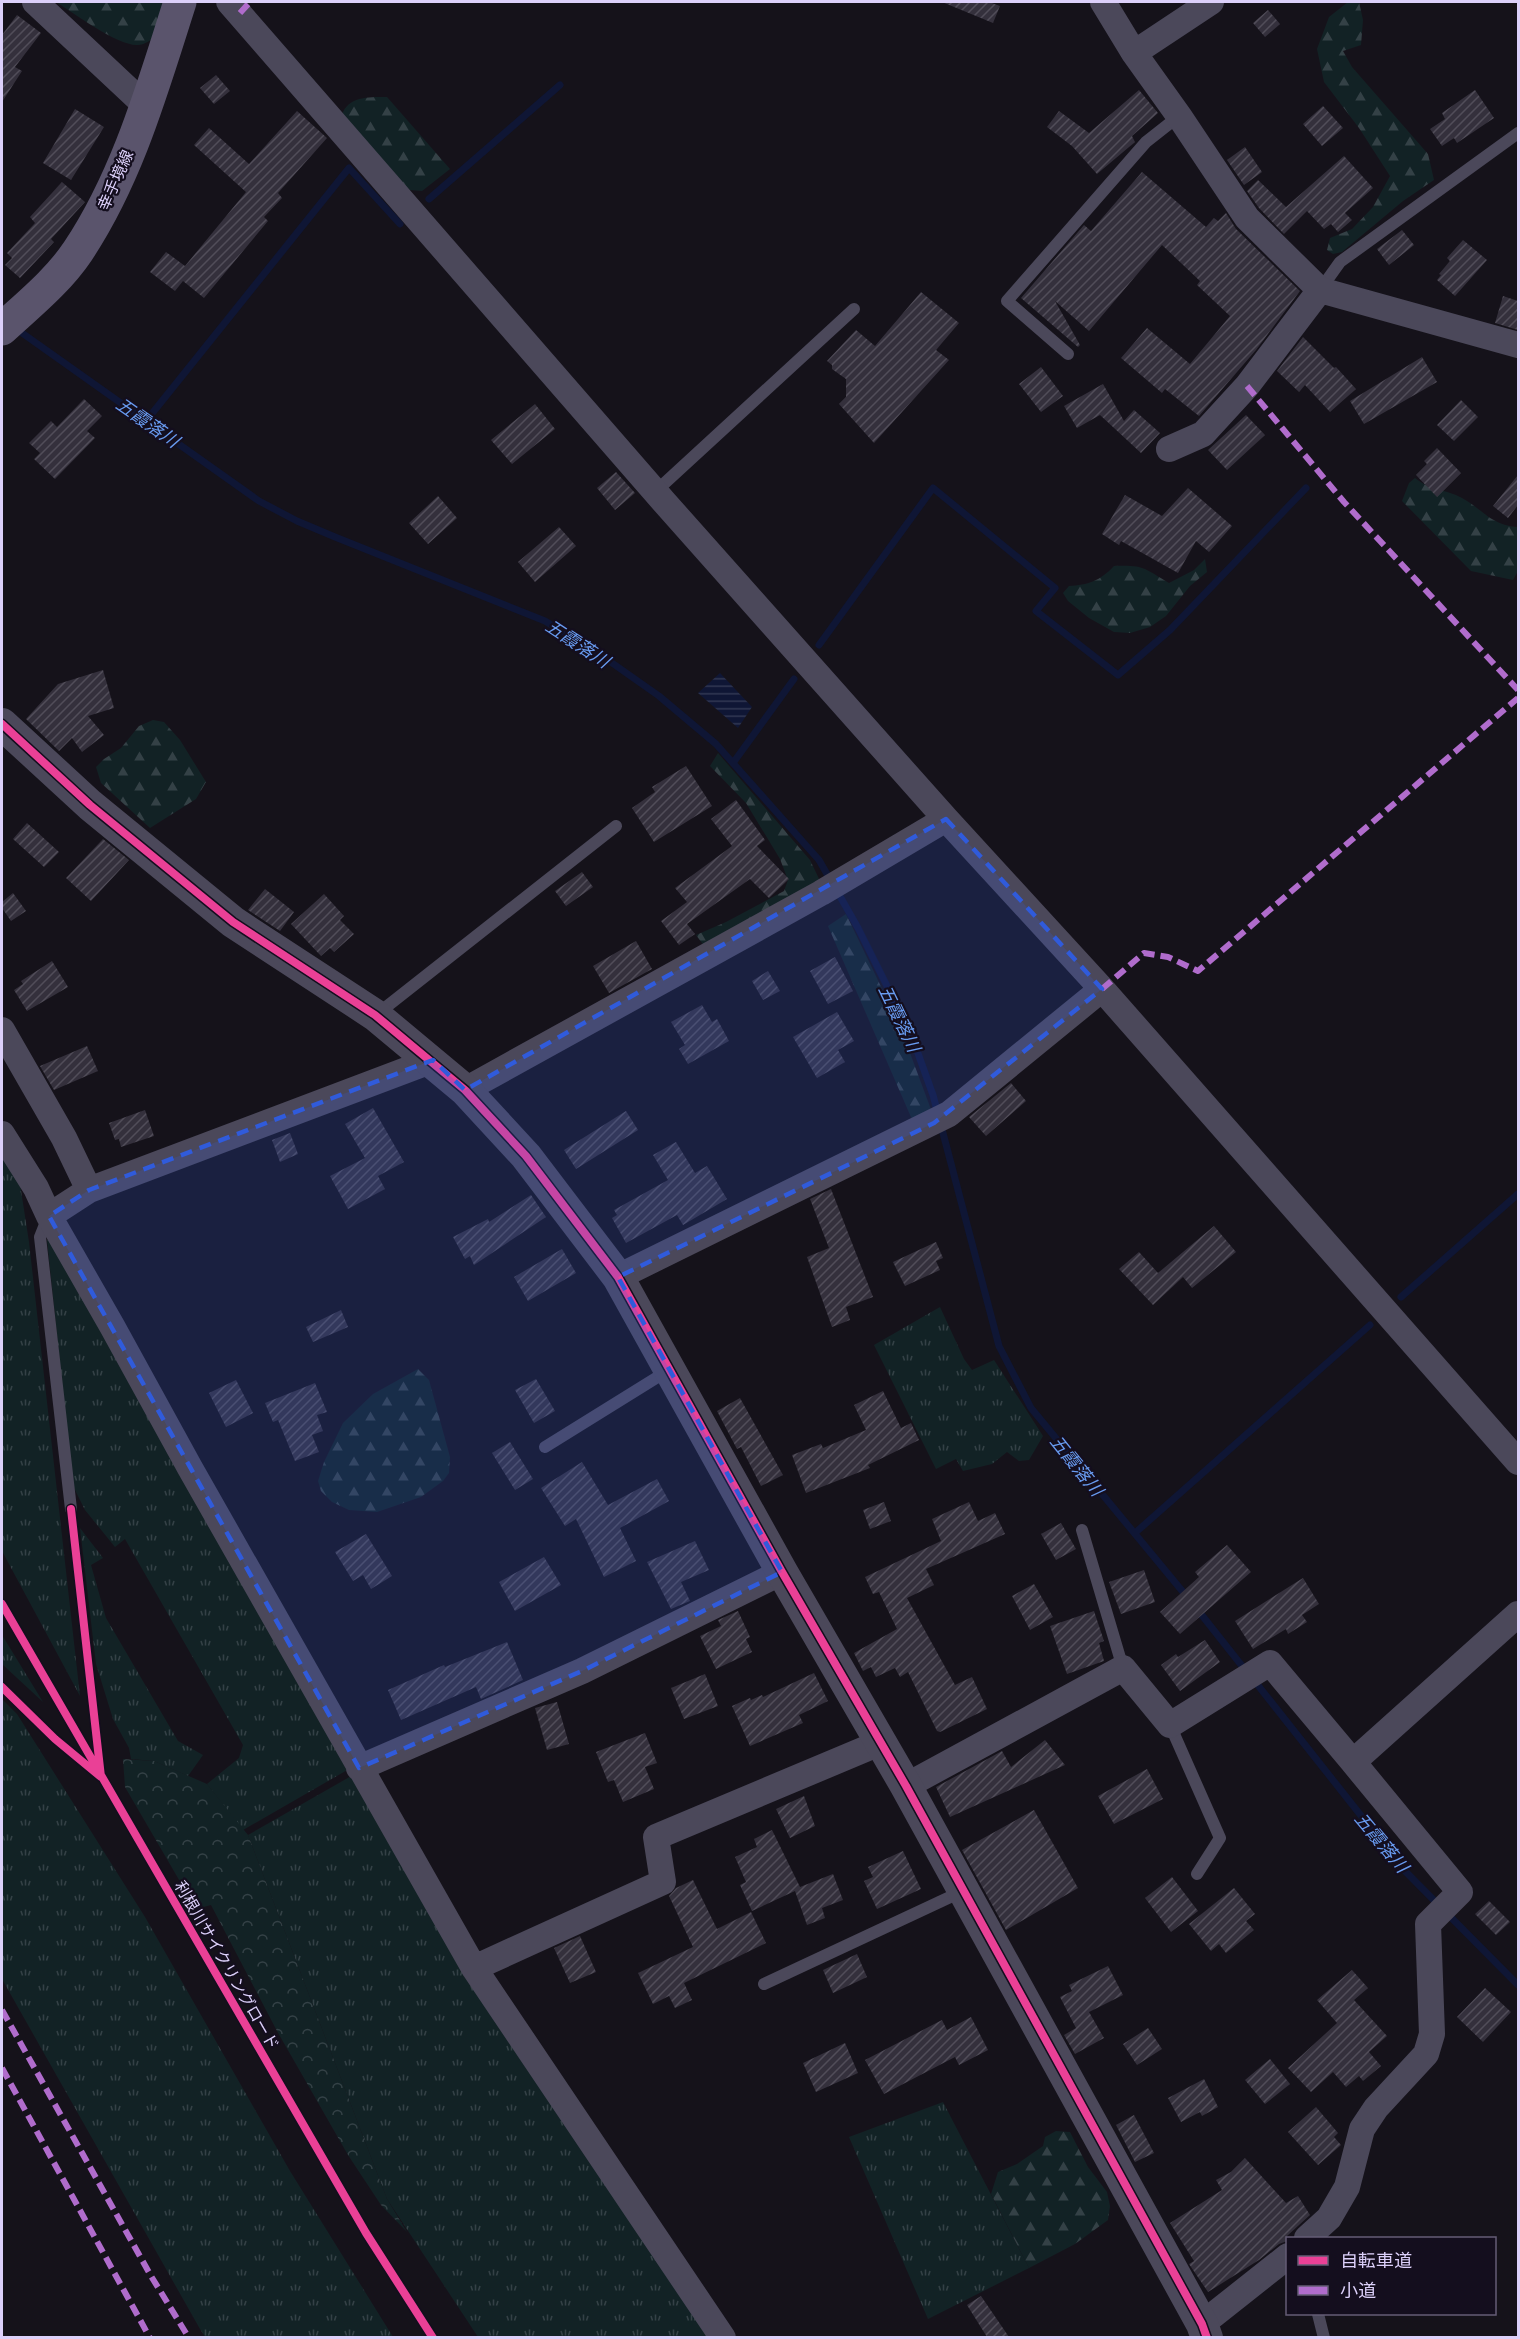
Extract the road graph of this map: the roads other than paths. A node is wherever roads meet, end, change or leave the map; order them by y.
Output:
1 (35, 2) edge
2 (180, 2) edge
3 (230, 2) edge
4 (1103, 2) edge
5 (1211, 2) edge
6 (1134, 53) junction
7 (146, 106) junction
8 (1179, 116) junction
9 (1518, 133) edge
10 (1320, 290) junction
11 (854, 309) dead end
12 (12, 319) edge
13 (1518, 345) edge
14 (1068, 354) dead end
15 (1169, 449) dead end
16 (655, 492) junction
17 (2, 724) edge
18 (946, 819) junction
19 (616, 826) dead end
20 (1102, 989) junction
21 (375, 1015) junction
22 (2, 1030) edge
23 (433, 1060) junction
24 (465, 1090) junction
25 (2, 1134) edge
26 (89, 1190) junction
27 (48, 1216) junction
28 (618, 1277) junction
29 (670, 1370) junction
30 (545, 1446) dead end
31 (1518, 1462) edge
32 (70, 1509) dead end
33 (1082, 1530) dead end
34 (782, 1572) junction
35 (1518, 1614) edge
36 (1123, 1668) junction
37 (1170, 1725) junction
38 (882, 1742) junction
39 (1353, 1762) junction
40 (359, 1768) junction
41 (906, 1786) junction
42 (1197, 1874) dead end
43 (964, 1891) junction
44 (474, 1968) junction
45 (764, 1984) dead end
46 (1308, 2237) edge
47 (1286, 2257) edge
48 (1318, 2315) edge
49 (1205, 2331) edge
50 (723, 2337) edge
51 (1324, 2337) edge

1 - 7 street
2 - 7 main road, 幸手境線
3 - 16 street
4 - 6 street
5 - 6 street
6 - 8 street
7 - 12 main road, 幸手境線
8 - 10 street
8 - 14 lane
9 - 10 lane
10 - 13 street
10 - 15 street
11 - 16 lane
16 - 18 street
17 - 21 street
18 - 20 street
18 - 24 street
19 - 21 lane
20 - 28 street
20 - 31 street
21 - 23 street
22 - 26 street
23 - 24 street
23 - 26 street
24 - 28 street
25 - 27 street
26 - 27 street
27 - 32 lane
27 - 40 street
28 - 29 street
29 - 30 lane
29 - 34 street
33 - 36 lane
34 - 38 street
34 - 40 street
35 - 39 street
36 - 37 street
36 - 41 street
37 - 39 street
37 - 42 lane
38 - 41 street
38 - 44 street
39 - 46 street
40 - 44 street
41 - 43 street
43 - 45 lane
43 - 49 street
44 - 50 street
47 - 49 street
48 - 51 lane

